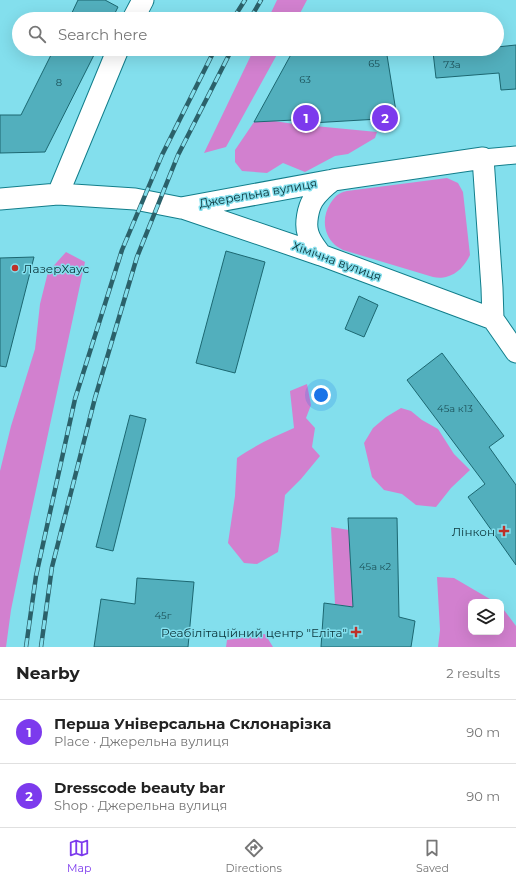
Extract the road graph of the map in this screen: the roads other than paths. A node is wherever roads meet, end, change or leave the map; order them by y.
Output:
1 (143, 0) edge
2 (137, 12) edge
3 (115, 56) edge
4 (516, 156) edge
5 (483, 158) junction
6 (333, 180) junction
7 (58, 194) junction
8 (0, 199) edge
9 (181, 208) junction
10 (321, 255) junction
11 (493, 319) junction
12 (516, 352) edge

1 - 2 street
3 - 7 street
4 - 5 street, Джерельна вулиця
5 - 6 street, Джерельна вулиця
5 - 11 street
6 - 9 street, Джерельна вулиця
6 - 10 street
7 - 8 street, Джерельна вулиця
7 - 9 street, Джерельна вулиця
9 - 10 street, Хімічна вулиця
10 - 11 street, Хімічна вулиця
11 - 12 street

